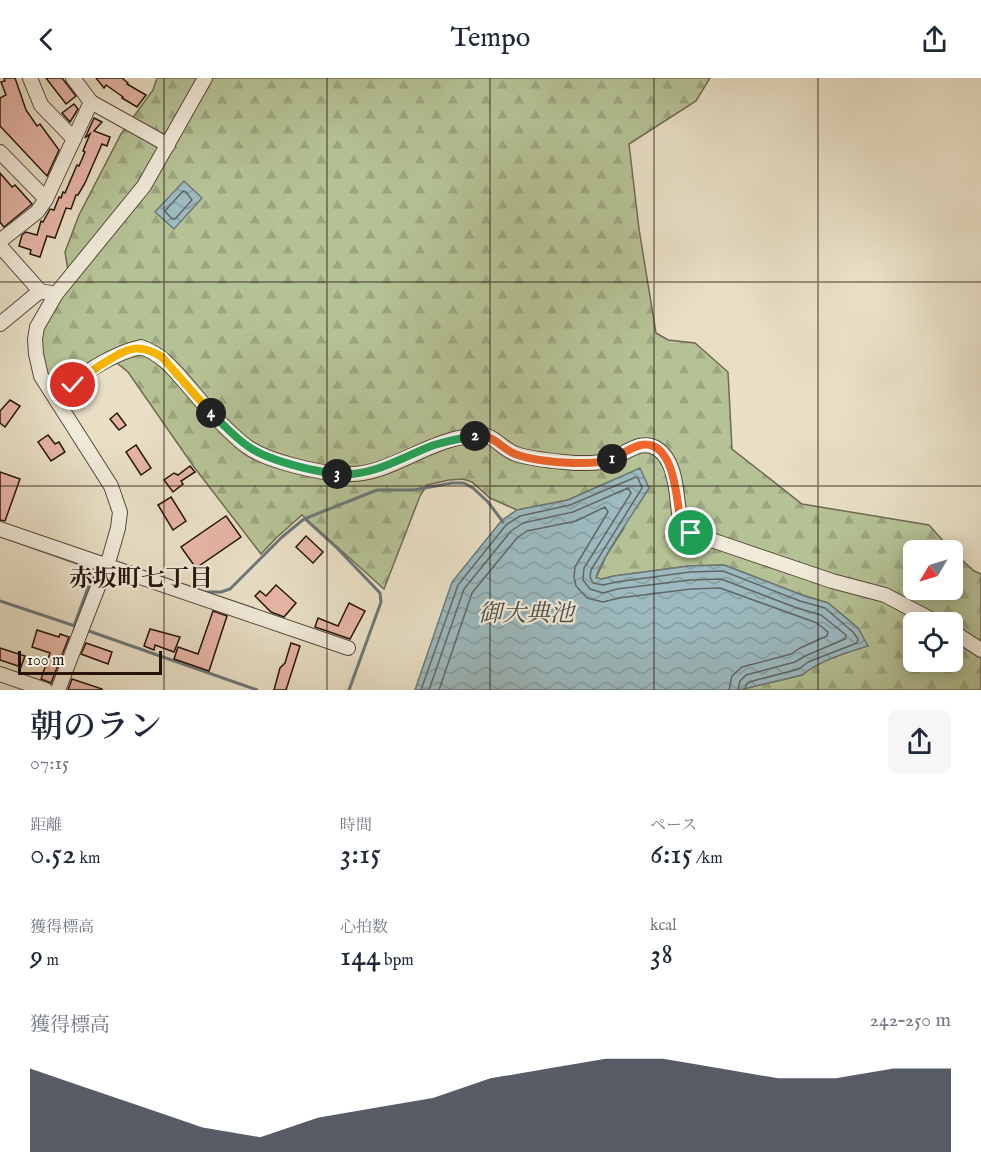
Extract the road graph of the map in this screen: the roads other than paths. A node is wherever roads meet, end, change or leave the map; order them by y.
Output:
1 (30, 78) edge
2 (73, 78) edge
3 (205, 78) edge
4 (92, 102) junction
5 (74, 139) junction
6 (168, 145) junction
7 (0, 152) edge
8 (46, 199) junction
9 (0, 241) edge
10 (0, 246) edge
11 (40, 291) junction
12 (56, 294) junction
13 (0, 324) edge
14 (58, 404) junction
15 (0, 529) edge
16 (108, 561) junction
17 (917, 612) edge
18 (963, 638) edge
19 (348, 648) dead end
20 (981, 650) edge
21 (0, 674) edge
22 (46, 690) edge
23 (58, 690) edge

1 - 5 street
2 - 4 street
3 - 6 street
4 - 5 street
4 - 6 street
5 - 8 street
6 - 12 street
7 - 8 street
8 - 9 street
10 - 11 street
11 - 12 street
11 - 13 street
12 - 14 street
14 - 16 street
14 - 17 street
15 - 16 street
16 - 19 street
16 - 23 street
18 - 20 street
21 - 22 street

